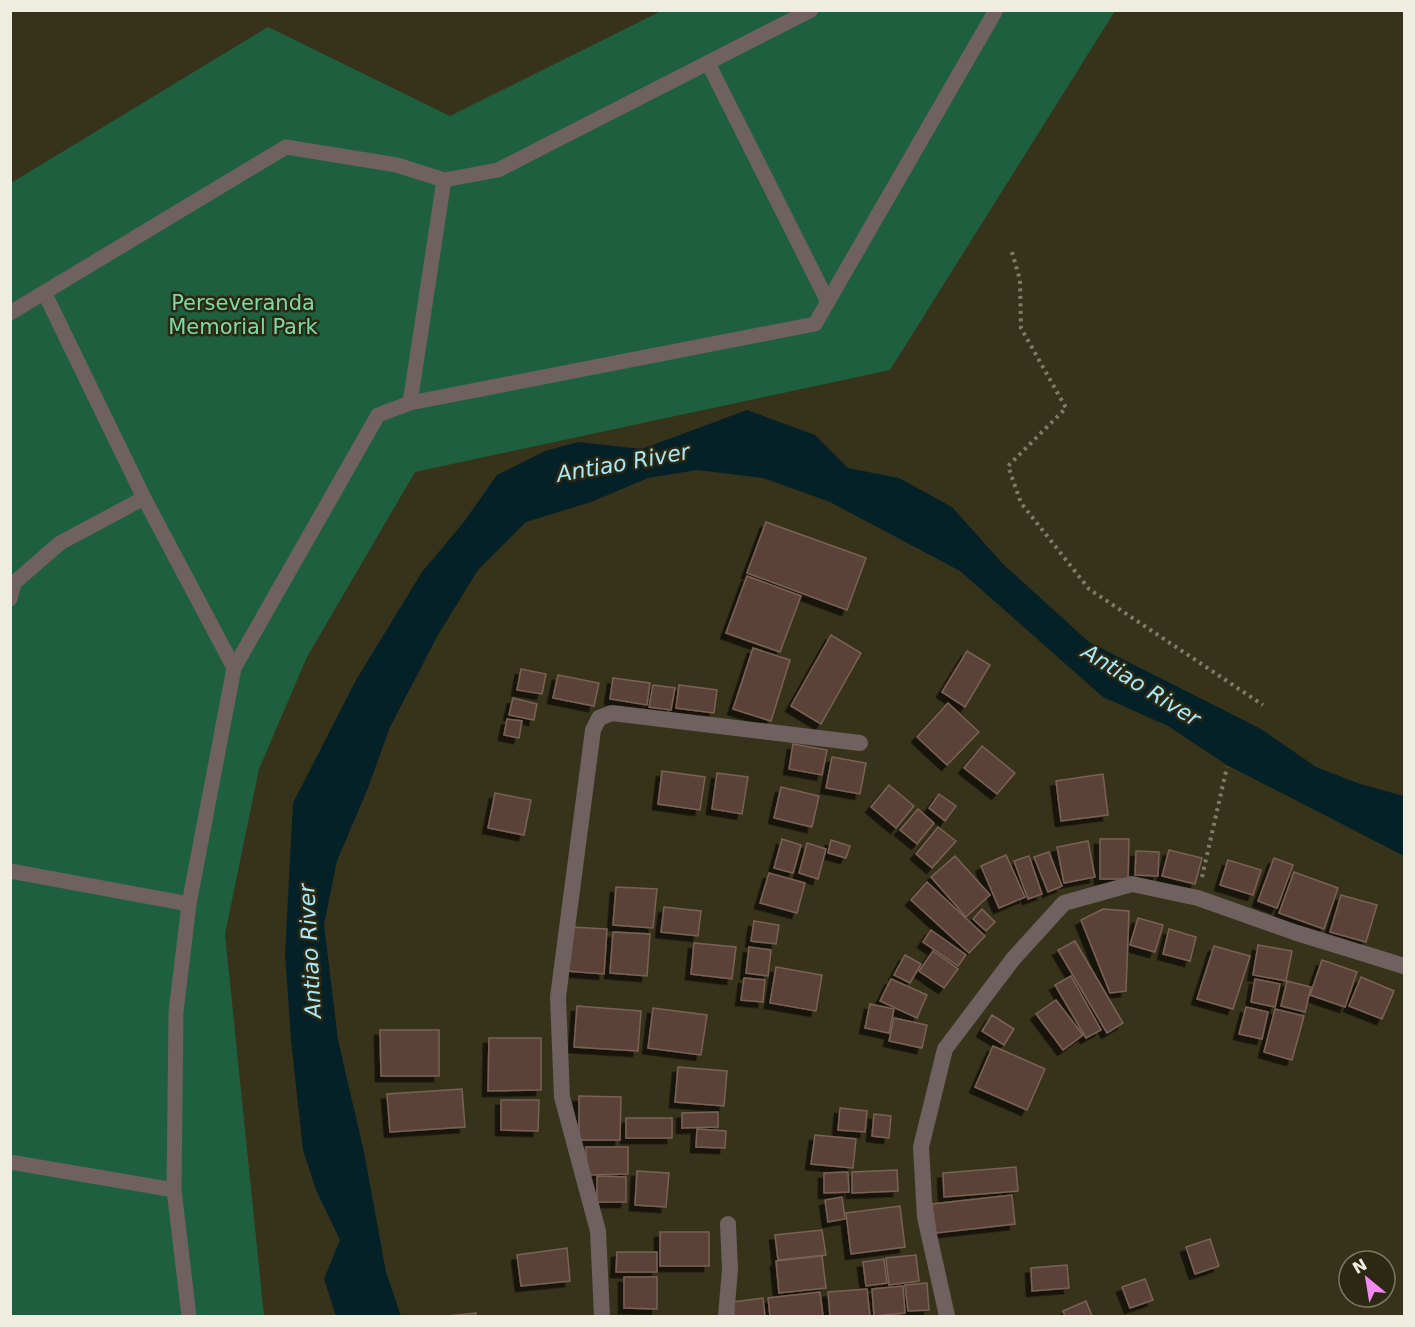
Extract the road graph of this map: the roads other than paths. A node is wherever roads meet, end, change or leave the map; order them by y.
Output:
1 (811, 10) edge
2 (996, 10) edge
3 (708, 63) junction
4 (444, 180) junction
5 (45, 294) junction
6 (828, 302) junction
7 (10, 313) edge
8 (410, 403) junction
9 (144, 498) junction
10 (10, 599) edge
11 (234, 668) junction
12 (860, 742) dead end
13 (10, 871) edge
14 (189, 904) junction
15 (1404, 966) edge
16 (10, 1162) edge
17 (174, 1190) junction
18 (728, 1224) dead end
19 (189, 1317) edge
20 (602, 1317) edge
21 (726, 1317) edge
22 (947, 1317) edge

1 - 3 lane
2 - 6 lane
3 - 4 lane
3 - 6 lane
4 - 5 lane
4 - 8 lane
5 - 7 lane
5 - 9 lane
6 - 8 lane
8 - 11 lane
9 - 10 lane
9 - 11 lane
11 - 14 lane
12 - 20 street
13 - 14 lane
14 - 17 lane
15 - 22 street
16 - 17 lane
17 - 19 lane
18 - 21 street

